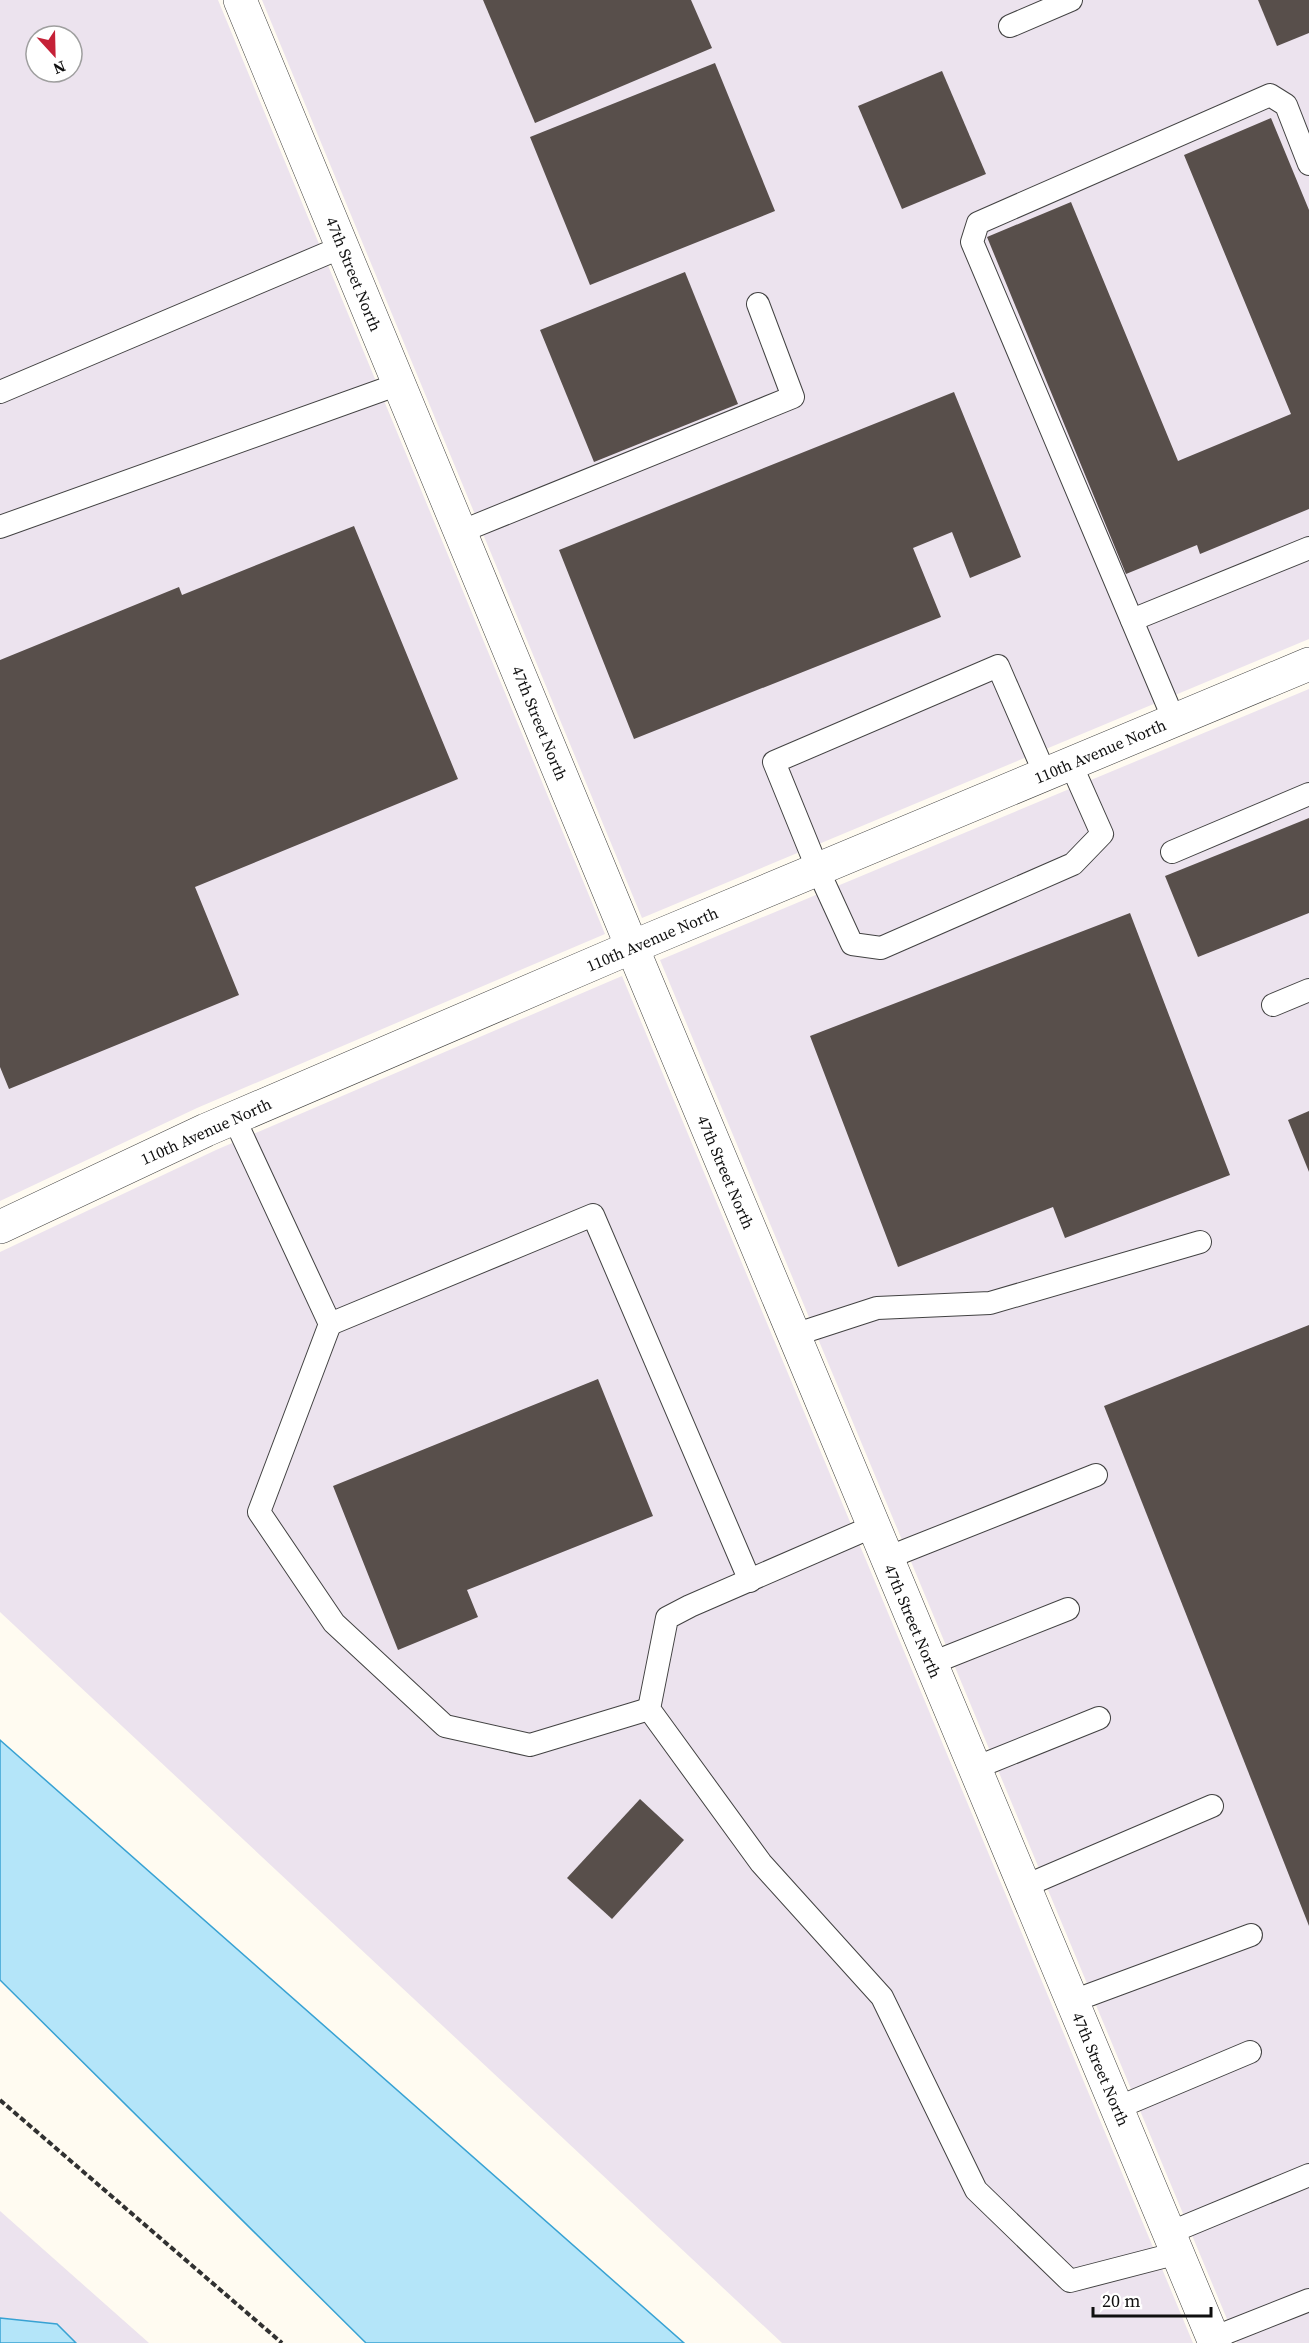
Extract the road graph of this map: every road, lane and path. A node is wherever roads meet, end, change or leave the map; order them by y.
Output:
1 (240, 0) edge
2 (1071, 0) edge
3 (1010, 26) dead end
4 (1309, 164) edge
5 (342, 247) junction
6 (758, 304) dead end
7 (399, 384) junction
8 (0, 392) edge
9 (0, 527) edge
10 (460, 532) junction
11 (1309, 548) edge
12 (1132, 620) junction
13 (1309, 664) edge
14 (1174, 720) junction
15 (1058, 768) junction
16 (1309, 794) edge
17 (1172, 852) dead end
18 (818, 870) junction
19 (632, 947) junction
20 (1309, 990) edge
21 (1273, 1005) dead end
22 (234, 1118) junction
23 (0, 1227) edge
24 (1200, 1242) dead end
25 (330, 1324) junction
26 (794, 1335) junction
27 (1096, 1475) dead end
28 (874, 1526) junction
29 (887, 1558) junction
30 (750, 1581) junction
31 (1068, 1610) dead end
32 (932, 1663) junction
33 (649, 1708) junction
34 (1099, 1718) dead end
35 (975, 1768) junction
36 (1212, 1806) dead end
37 (1025, 1886) junction
38 (1251, 1935) dead end
39 (1073, 2001) junction
40 (1251, 2052) dead end
41 (0, 2100) edge
42 (1117, 2108) junction
43 (1309, 2175) edge
44 (1174, 2243) junction
45 (1309, 2300) edge
46 (1214, 2341) edge
47 (282, 2343) edge

1 - 5 street, 47th Street North
2 - 3 lane
4 - 12 lane
5 - 7 street, 47th Street North
5 - 8 lane
6 - 10 lane
7 - 9 lane
7 - 10 street, 47th Street North
10 - 19 street, 47th Street North
11 - 12 lane
12 - 14 lane
13 - 14 street, 110th Avenue North
14 - 15 street, 110th Avenue North
15 - 18 street, 110th Avenue North
15 - 18 lane
15 - 18 lane
16 - 17 lane
18 - 19 street, 110th Avenue North
19 - 22 street, 110th Avenue North
19 - 26 street, 47th Street North
20 - 21 lane
22 - 23 street, 110th Avenue North
22 - 25 lane
24 - 26 lane
25 - 30 lane
25 - 33 lane
26 - 28 street, 47th Street North
27 - 29 lane
28 - 29 street, 47th Street North
28 - 30 lane
29 - 32 street, 47th Street North
30 - 33 lane
31 - 32 lane
32 - 35 street, 47th Street North
33 - 44 lane
34 - 35 lane
35 - 37 street, 47th Street North
36 - 37 lane
37 - 39 street, 47th Street North
38 - 39 lane
39 - 42 street, 47th Street North
40 - 42 lane
41 - 47 path
42 - 44 street, 47th Street North
43 - 44 lane
44 - 46 street, 47th Street North
45 - 46 lane

